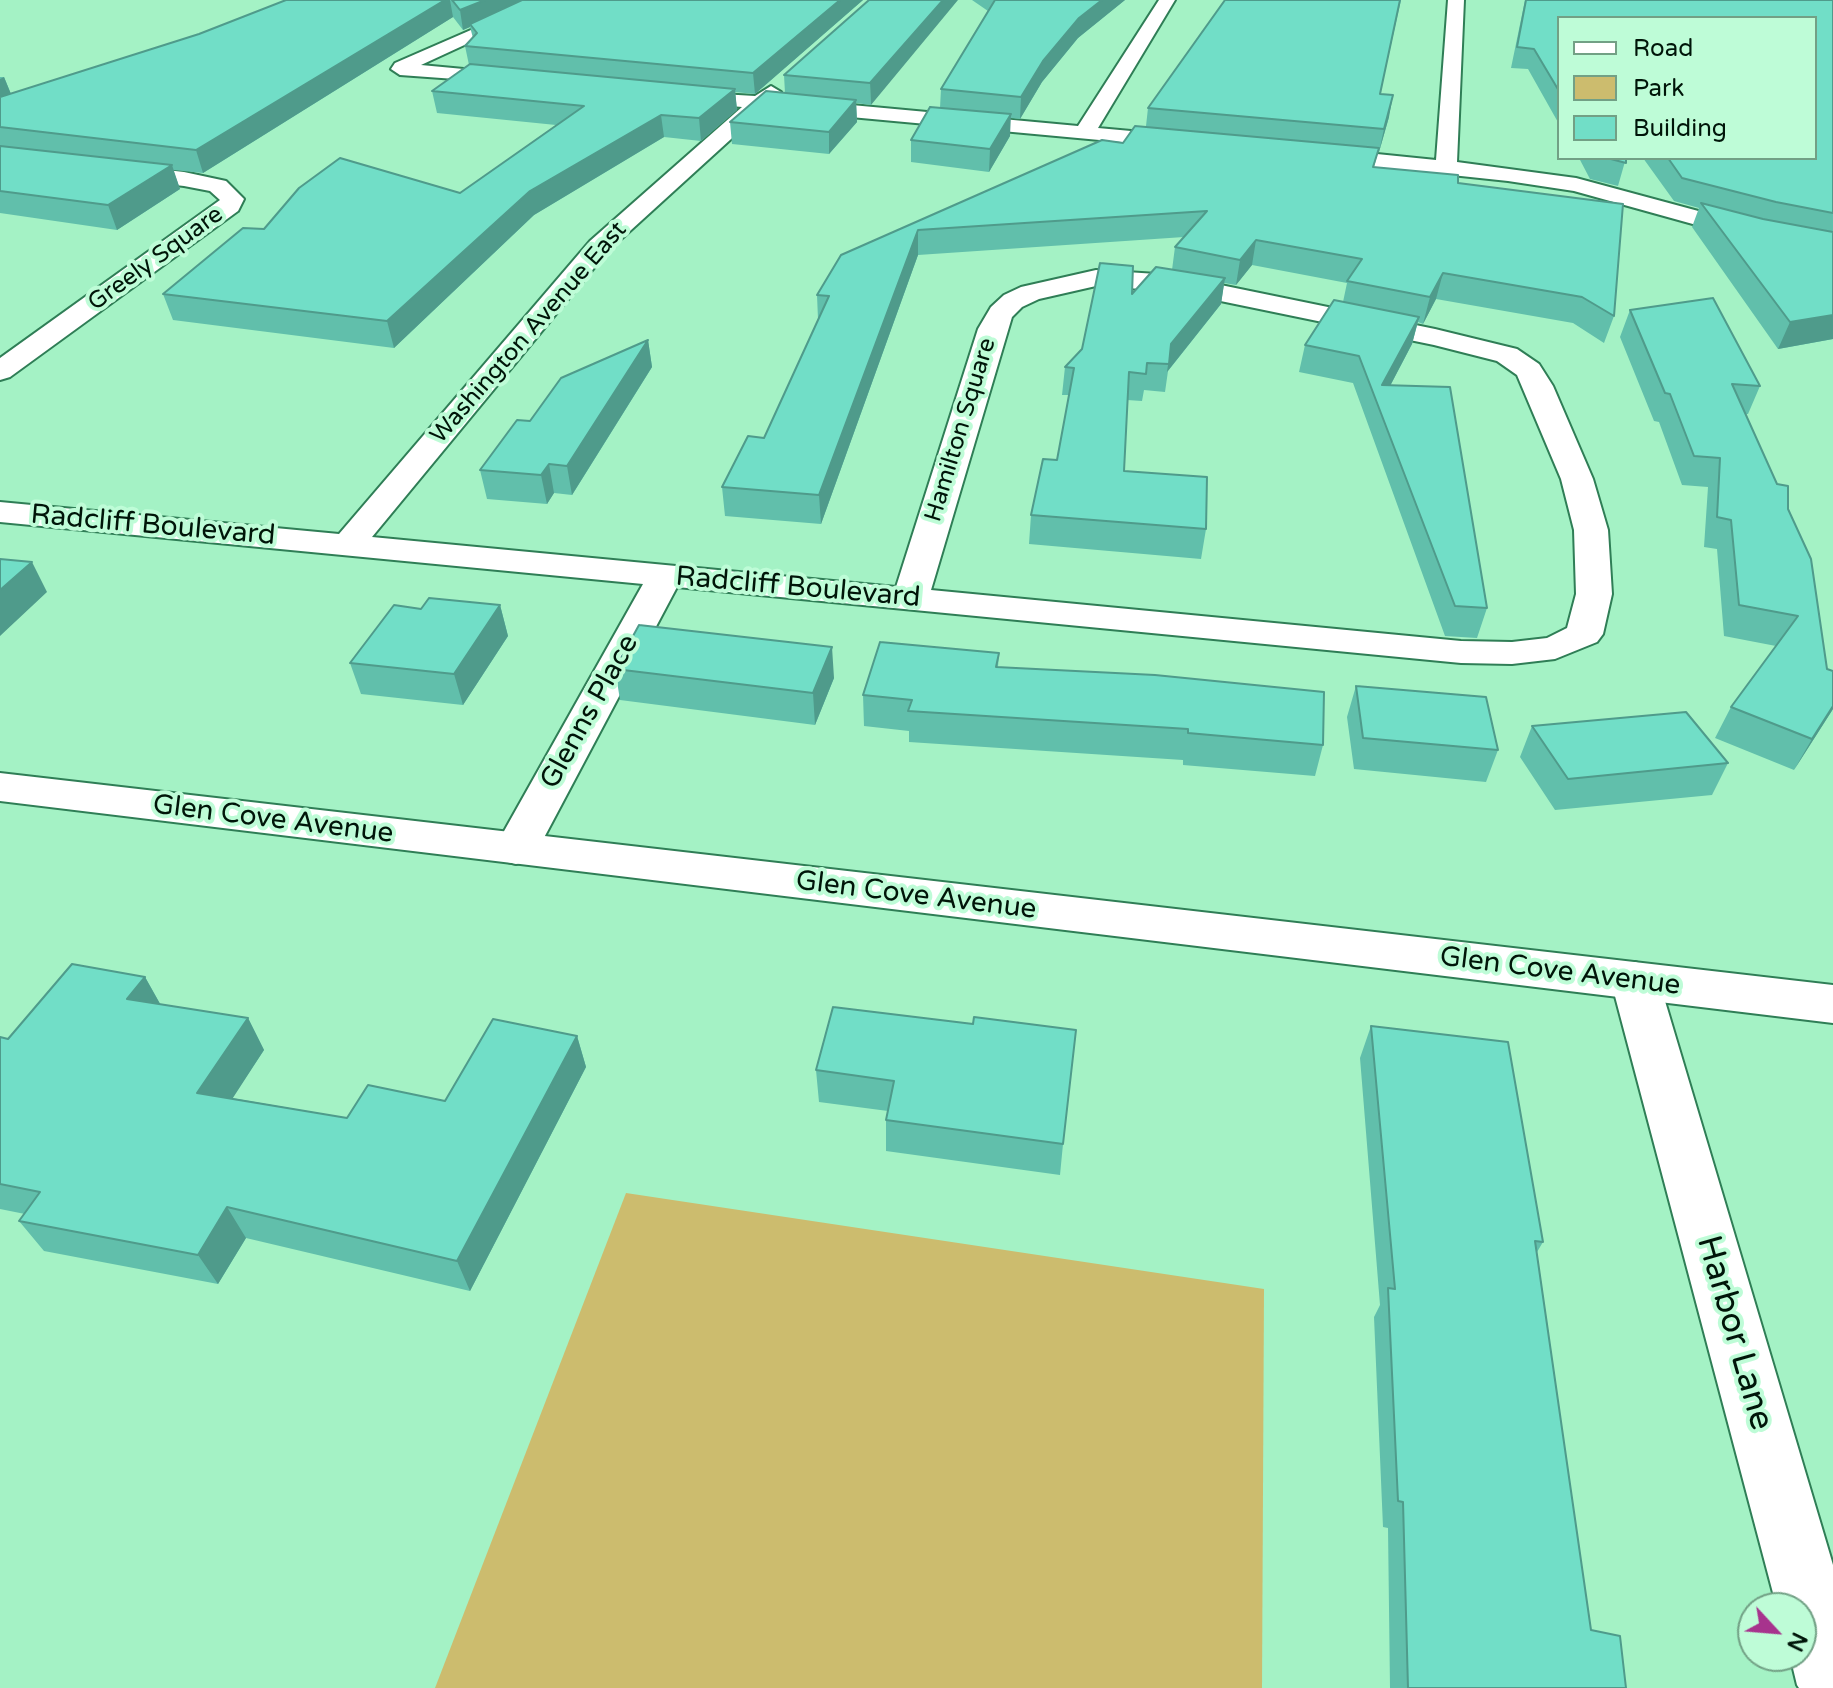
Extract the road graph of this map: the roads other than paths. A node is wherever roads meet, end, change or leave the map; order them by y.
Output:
1 (554, 0) edge
2 (1167, 0) edge
3 (1456, 0) edge
4 (540, 82) edge
5 (783, 82) edge
6 (650, 92) edge
7 (759, 102) junction
8 (1084, 133) junction
9 (1210, 145) edge
10 (1304, 154) edge
11 (0, 158) edge
12 (1446, 168) junction
13 (1833, 249) edge
14 (0, 371) edge
15 (0, 512) edge
16 (348, 545) junction
17 (665, 576) junction
18 (911, 597) junction
19 (1586, 625) joint
20 (0, 787) edge
21 (516, 849) junction
22 (1635, 981) junction
23 (1833, 1004) edge
24 (1833, 1685) edge

1 - 4 street
2 - 8 street
3 - 12 street
5 - 7 street, Washington Avenue East
6 - 7 street
7 - 8 street
7 - 16 street, Washington Avenue East
8 - 9 street
10 - 12 street
11 - 14 street, Greely Square
12 - 13 street
15 - 16 street, Radcliff Boulevard
16 - 17 street, Radcliff Boulevard
17 - 18 street, Radcliff Boulevard
17 - 21 street, Glenns Place
18 - 19 street, Radcliff Boulevard
18 - 19 street, Hamilton Square
20 - 21 street, Glen Cove Avenue
21 - 22 street, Glen Cove Avenue
22 - 23 street, Glen Cove Avenue
22 - 24 street, Harbor Lane

